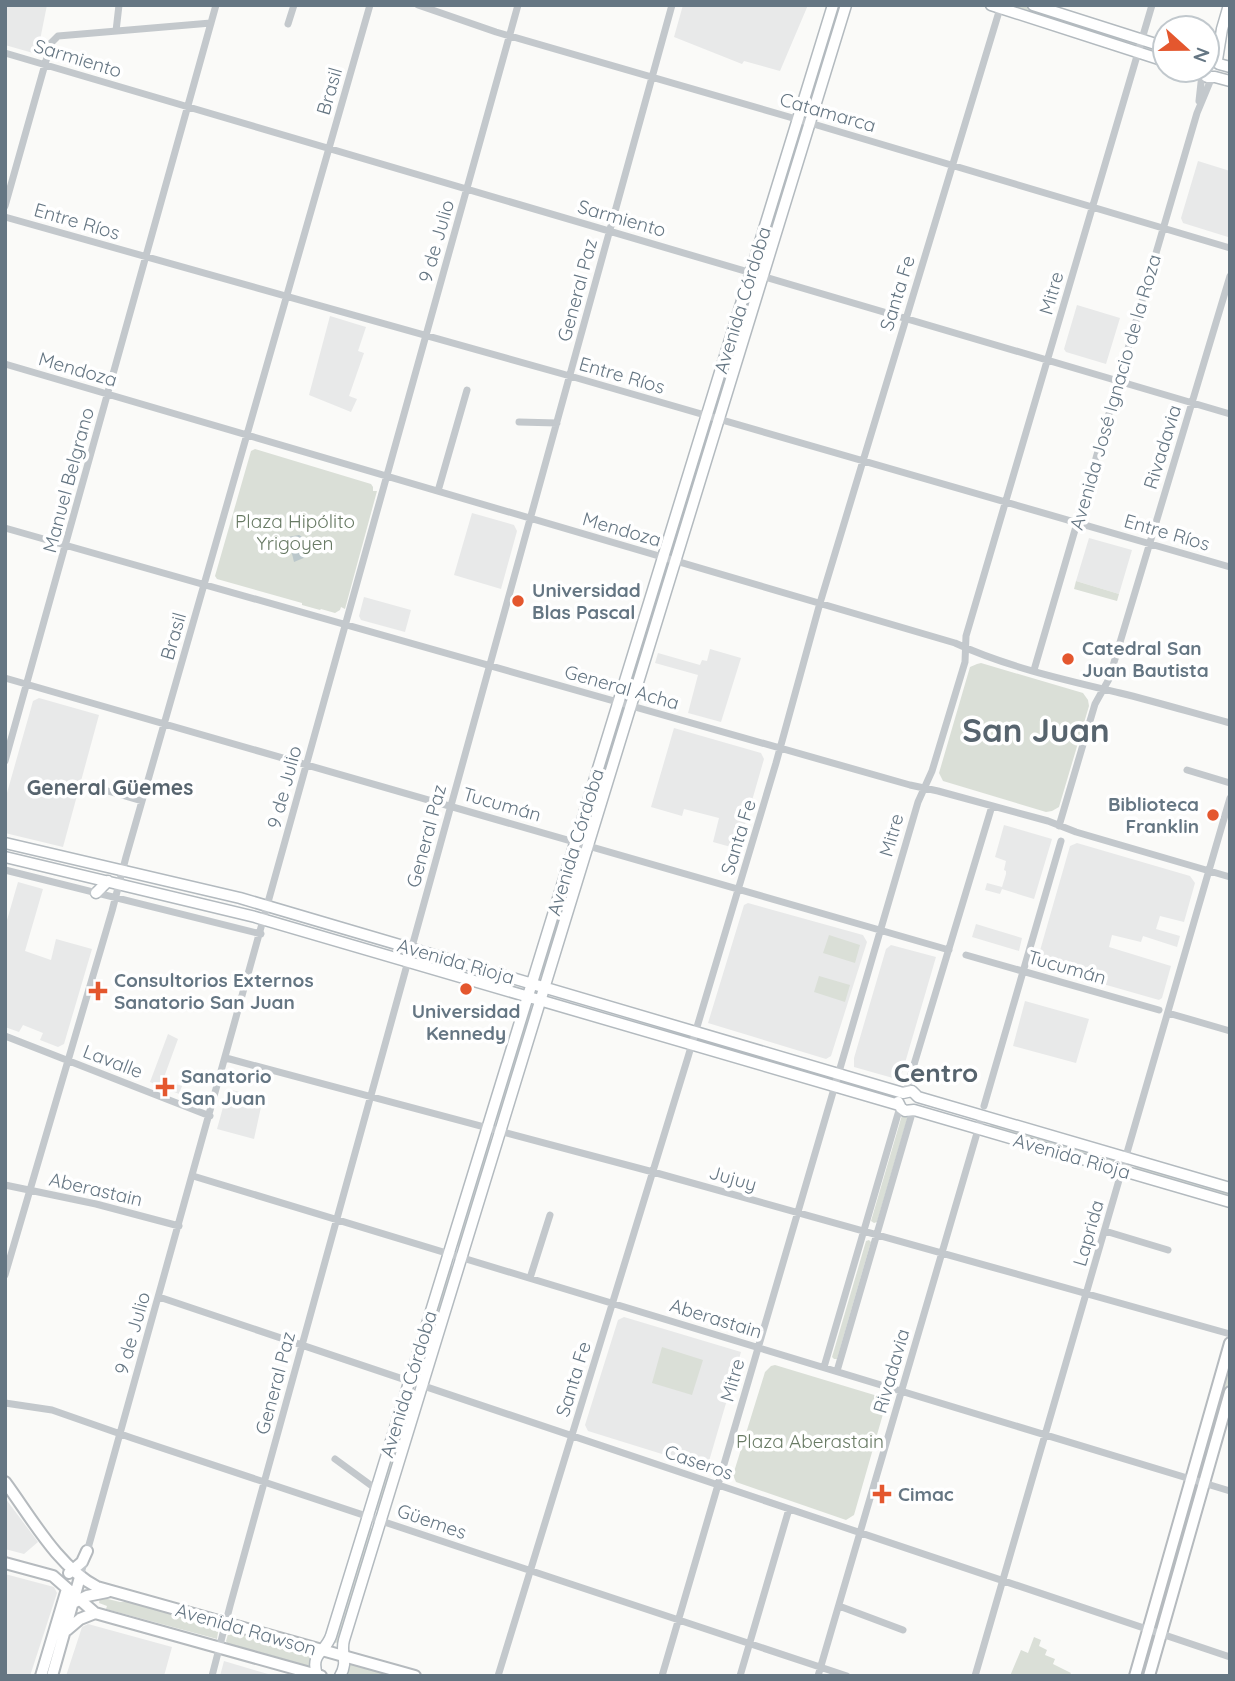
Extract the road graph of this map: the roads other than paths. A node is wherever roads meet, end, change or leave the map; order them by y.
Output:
1 (119, 5) edge
2 (216, 5) edge
3 (294, 5) edge
4 (370, 5) edge
5 (418, 5) edge
6 (518, 5) edge
7 (672, 5) edge
8 (833, 5) edge
9 (846, 5) edge
10 (1033, 5) edge
11 (1152, 5) edge
12 (1228, 5) edge
13 (997, 6) edge
14 (211, 23) junction
15 (288, 24) dead end
16 (116, 31) junction
17 (509, 36) junction
18 (1221, 37) edge
19 (1142, 39) junction
20 (1151, 42) edge
21 (1138, 52) junction
22 (5, 53) edge
23 (1151, 56) edge
24 (45, 65) junction
25 (652, 77) junction
26 (1202, 84) edge
27 (187, 108) junction
28 (798, 119) junction
29 (810, 123) junction
30 (328, 149) junction
31 (953, 165) junction
32 (9, 179) edge
33 (467, 189) junction
34 (5, 206) edge
35 (1093, 207) junction
36 (5, 217) edge
37 (1163, 228) junction
38 (610, 230) junction
39 (1230, 248) edge
40 (146, 257) junction
41 (751, 272) junction
42 (763, 275) junction
43 (1230, 276) edge
44 (286, 297) junction
45 (906, 318) junction
46 (426, 336) junction
47 (1048, 360) junction
48 (5, 364) edge
49 (570, 376) junction
50 (1119, 380) junction
51 (467, 390) dead end
52 (107, 395) junction
53 (1191, 402) junction
54 (1230, 414) edge
55 (706, 416) junction
56 (719, 420) junction
57 (519, 422) dead end
58 (557, 423) junction
59 (247, 435) junction
60 (863, 462) junction
61 (387, 476) junction
62 (438, 491) junction
63 (1006, 502) junction
64 (531, 518) junction
65 (1077, 522) junction
66 (5, 528) edge
67 (1149, 543) junction
68 (66, 545) junction
69 (663, 557) junction
70 (675, 561) junction
71 (1230, 567) edge
72 (204, 585) junction
73 (820, 603) junction
74 (345, 625) junction
75 (965, 648) junction
76 (490, 666) junction
77 (1034, 670) junction
78 (5, 678) edge
79 (27, 684) junction
80 (1103, 689) junction
81 (618, 702) junction
82 (631, 706) junction
83 (164, 723) junction
84 (1230, 723) edge
85 (780, 748) junction
86 (5, 761) edge
87 (307, 765) junction
88 (1187, 770) dead end
89 (1230, 783) edge
90 (84, 784) dead end
91 (924, 788) junction
92 (1230, 798) edge
93 (142, 801) junction
94 (451, 806) junction
95 (992, 806) junction
96 (1059, 826) junction
97 (1061, 841) dead end
98 (575, 842) junction
99 (5, 843) edge
100 (20, 846) junction
101 (588, 846) junction
102 (5, 849) edge
103 (5, 857) edge
104 (90, 863) junction
105 (5, 870) edge
106 (122, 870) junction
107 (1209, 871) junction
108 (1230, 877) edge
109 (168, 881) junction
110 (106, 884) junction
111 (738, 889) junction
112 (115, 898) junction
113 (268, 907) junction
114 (220, 908) junction
115 (264, 919) junction
116 (880, 930) junction
117 (261, 934) junction
118 (412, 948) junction
119 (949, 950) junction
120 (966, 955) dead end
121 (408, 962) junction
122 (1023, 971) junction
123 (532, 983) junction
124 (545, 987) junction
125 (528, 997) junction
126 (541, 1000) junction
127 (1159, 1010) dead end
128 (1168, 1013) junction
129 (695, 1031) junction
130 (1230, 1031) edge
131 (5, 1036) edge
132 (691, 1045) junction
133 (226, 1058) junction
134 (68, 1060) junction
135 (838, 1073) junction
136 (834, 1086) junction
137 (905, 1092) junction
138 (371, 1096) junction
139 (918, 1097) junction
140 (900, 1106) junction
141 (914, 1110) junction
142 (983, 1111) junction
143 (209, 1116) junction
144 (487, 1127) junction
145 (978, 1128) junction
146 (501, 1131) junction
147 (1126, 1158) junction
148 (1122, 1171) junction
149 (653, 1172) junction
150 (193, 1176) junction
151 (5, 1185) edge
152 (1230, 1188) edge
153 (30, 1191) junction
154 (1230, 1202) edge
155 (797, 1212) junction
156 (550, 1214) dead end
157 (337, 1219) junction
158 (179, 1226) junction
159 (864, 1231) junction
160 (1105, 1231) junction
161 (877, 1235) junction
162 (1168, 1250) dead end
163 (449, 1253) junction
164 (942, 1253) junction
165 (462, 1257) junction
166 (5, 1275) edge
167 (530, 1278) junction
168 (1087, 1294) junction
169 (159, 1297) junction
170 (613, 1303) junction
171 (1230, 1334) edge
172 (1230, 1343) edge
173 (302, 1346) junction
174 (758, 1347) junction
175 (824, 1367) junction
176 (837, 1371) junction
177 (409, 1382) junction
178 (422, 1386) junction
179 (902, 1391) junction
180 (1230, 1392) edge
181 (5, 1403) edge
182 (120, 1433) junction
183 (1046, 1435) junction
184 (572, 1436) junction
185 (335, 1459) dead end
186 (1191, 1479) junction
187 (264, 1481) junction
188 (5, 1482) edge
189 (1204, 1483) junction
190 (718, 1485) junction
191 (376, 1489) junction
192 (1230, 1491) edge
193 (789, 1509) junction
194 (368, 1516) junction
195 (381, 1520) junction
196 (861, 1533) junction
197 (87, 1551) joint
198 (5, 1563) edge
199 (531, 1570) junction
200 (76, 1574) junction
201 (52, 1576) junction
202 (1003, 1581) junction
203 (117, 1593) junction
204 (74, 1597) junction
205 (839, 1606) junction
206 (95, 1613) junction
207 (678, 1619) junction
208 (226, 1623) junction
209 (1148, 1629) junction
210 (903, 1630) dead end
211 (1161, 1634) junction
212 (64, 1635) junction
213 (750, 1643) junction
214 (219, 1648) junction
215 (321, 1650) junction
216 (344, 1656) junction
217 (1230, 1657) edge
218 (821, 1667) junction
219 (319, 1675) edge
220 (41, 1676) edge
221 (52, 1676) edge
222 (212, 1676) edge
223 (340, 1676) edge
224 (415, 1676) edge
225 (498, 1676) edge
226 (662, 1676) edge
227 (740, 1676) edge
228 (818, 1676) edge
229 (848, 1676) edge
230 (975, 1676) edge
231 (1135, 1676) edge
232 (1149, 1676) edge

1 - 16 street
2 - 14 street, Manuel Belgrano
3 - 15 street
4 - 30 street, Brasil
5 - 17 street, Catamarca
6 - 17 street, 9 de Julio
7 - 25 street, General Paz
8 - 28 main road, Avenida Córdoba
9 - 29 main road, Avenida Córdoba
10 - 19 main road
11 - 19 street, Mitre
12 - 18 main road
13 - 21 main road
13 - 31 street, Santa Fe
14 - 16 street
14 - 27 street, Manuel Belgrano
16 - 24 street
17 - 25 street, Catamarca
17 - 33 street, 9 de Julio
19 - 20 main road
19 - 21 street, Mitre
21 - 23 main road
21 - 35 street, Mitre
22 - 24 street, Sarmiento
24 - 27 street, Sarmiento
24 - 32 street
25 - 28 street, Catamarca
25 - 38 street, General Paz
26 - 37 street, Avenida José Ignacio de la Roza
27 - 30 street, Sarmiento
27 - 40 street, Manuel Belgrano
28 - 29 street, Catamarca
28 - 41 main road, Avenida Córdoba
29 - 31 street, Catamarca
29 - 42 main road, Avenida Córdoba
30 - 33 street, Sarmiento
30 - 44 street, Brasil
31 - 35 street, Catamarca
31 - 45 street, Santa Fe
32 - 34 street
33 - 38 street, Sarmiento
33 - 46 street, 9 de Julio
35 - 37 street, Catamarca
35 - 47 street, Mitre
36 - 40 street, Entre Ríos
37 - 39 street, Catamarca
37 - 50 street, Avenida José Ignacio de la Roza
38 - 41 street, Sarmiento
38 - 49 street, General Paz
40 - 44 street, Entre Ríos
40 - 52 street, Manuel Belgrano
41 - 42 street, Sarmiento
41 - 55 main road, Avenida Córdoba
42 - 45 street, Sarmiento
42 - 56 main road, Avenida Córdoba
43 - 53 street, Rivadavia
44 - 46 street, Entre Ríos
44 - 59 street, Brasil
45 - 47 street, Sarmiento
45 - 60 street, Santa Fe
46 - 49 street, Entre Ríos
46 - 61 street, 9 de Julio
47 - 50 street, Sarmiento
47 - 63 street, Mitre
48 - 52 street, Mendoza
49 - 55 street, Entre Ríos
49 - 58 street, General Paz
50 - 53 street, Sarmiento
50 - 65 street, Avenida José Ignacio de la Roza
51 - 62 street
52 - 59 street, Mendoza
52 - 68 street, Manuel Belgrano
53 - 54 street, Sarmiento
53 - 67 street, Rivadavia
55 - 56 street, Entre Ríos
55 - 69 main road, Avenida Córdoba
56 - 60 street, Entre Ríos
56 - 70 main road, Avenida Córdoba
57 - 58 street
58 - 64 street, General Paz
59 - 61 street, Mendoza
59 - 72 street, Brasil
60 - 63 street, Entre Ríos
60 - 73 street, Santa Fe
61 - 62 street, Mendoza
61 - 74 street, 9 de Julio
62 - 64 street, Mendoza
63 - 65 street, Entre Ríos
63 - 75 street, Mitre
64 - 69 street, Mendoza
64 - 76 street, General Paz
65 - 67 street, Entre Ríos
65 - 77 street, Avenida José Ignacio de la Roza
66 - 68 street, General Acha
67 - 71 street, Entre Ríos
67 - 80 street, Rivadavia
68 - 72 street, General Acha
68 - 79 street, Manuel Belgrano
69 - 70 street, Mendoza
69 - 81 main road, Avenida Córdoba
70 - 73 street, Mendoza
70 - 82 main road, Avenida Córdoba
72 - 74 street, General Acha
72 - 83 street, Brasil
73 - 75 street, Mendoza
73 - 85 street, Santa Fe
74 - 76 street, General Acha
74 - 87 street, 9 de Julio
75 - 77 street, Mendoza
75 - 91 street, Mitre
76 - 81 street, General Acha
76 - 94 street, General Paz
77 - 80 street, Mendoza
78 - 79 street, Tucumán
79 - 83 street, Tucumán
79 - 86 street, Manuel Belgrano
80 - 84 street, Mendoza
80 - 96 street, Rivadavia
81 - 82 street, General Acha
81 - 98 main road, Avenida Córdoba
82 - 85 street, General Acha
82 - 101 main road, Avenida Córdoba
83 - 87 street, Tucumán
83 - 93 street, Brasil
85 - 91 street, General Acha
85 - 111 street, Santa Fe
87 - 94 street, Tucumán
87 - 113 street, 9 de Julio
88 - 89 street
90 - 93 street
91 - 95 street, General Acha
91 - 116 street, Mitre
92 - 107 street, Laprida
93 - 106 street, Brasil
94 - 98 street, Tucumán
94 - 118 street, General Paz
95 - 96 street, General Acha
95 - 119 street
96 - 107 street, General Acha
97 - 122 street, Rivadavia
98 - 101 street, Tucumán
98 - 123 main road, Avenida Córdoba
99 - 100 main road, Avenida Rioja
100 - 102 main road
100 - 104 main road, Avenida Rioja
101 - 111 street, Tucumán
101 - 124 main road, Avenida Córdoba
103 - 110 main road, Avenida Rioja
104 - 106 main road, Avenida Rioja
104 - 110 main road
105 - 110 street, Avenida Rioja
106 - 109 main road, Avenida Rioja
106 - 110 street, Brasil
107 - 108 street, General Acha
107 - 128 street, Laprida
109 - 110 main road
109 - 113 main road, Avenida Rioja
110 - 112 street, Brasil
110 - 112 street, Avenida Rioja
110 - 114 main road, Avenida Rioja
111 - 116 street, Tucumán
111 - 129 street, Santa Fe
112 - 117 street, Avenida Rioja
112 - 134 street, Brasil
113 - 114 main road
113 - 115 street, 9 de Julio
113 - 118 main road, Avenida Rioja
114 - 115 main road, Avenida Rioja
115 - 117 street, 9 de Julio
115 - 121 main road, Avenida Rioja
116 - 119 street, Tucumán
116 - 135 street, Mitre
117 - 133 street, 9 de Julio
118 - 121 street, General Paz
118 - 123 main road, Avenida Rioja
119 - 137 street
120 - 122 street, Tucumán
121 - 125 main road, Avenida Rioja
121 - 138 street, General Paz
122 - 127 street, Tucumán
122 - 142 street, Rivadavia
123 - 124 main road, Avenida Rioja
123 - 125 main road, Avenida Córdoba
124 - 126 main road, Avenida Córdoba
124 - 129 main road, Avenida Rioja
125 - 126 main road, Avenida Rioja
125 - 144 main road, Avenida Córdoba
126 - 132 main road, Avenida Rioja
126 - 146 main road, Avenida Córdoba
128 - 130 street
128 - 147 street, Laprida
129 - 132 street, Santa Fe
129 - 135 main road, Avenida Rioja
131 - 134 street, Lavalle
132 - 136 main road, Avenida Rioja
132 - 149 street, Santa Fe
133 - 138 street, Jujuy
133 - 143 street, 9 de Julio
134 - 143 street, Lavalle
134 - 153 street, Brasil
135 - 136 street, Mitre
135 - 137 main road, Avenida Rioja
136 - 140 main road, Avenida Rioja
136 - 155 street, Mitre
137 - 139 main road
137 - 140 main road
138 - 144 street, Jujuy
138 - 157 street, General Paz
139 - 141 main road
139 - 142 main road, Avenida Rioja
140 - 141 main road
140 - 159 street
141 - 145 main road, Avenida Rioja
141 - 161 street
142 - 145 street, Rivadavia
142 - 147 main road, Avenida Rioja
143 - 150 street, 9 de Julio
144 - 146 street, Jujuy
144 - 163 main road, Avenida Córdoba
145 - 148 main road, Avenida Rioja
145 - 164 street, Rivadavia
146 - 149 street, Jujuy
146 - 165 main road, Avenida Córdoba
147 - 148 street, Laprida
147 - 152 main road, Avenida Rioja
148 - 154 main road, Avenida Rioja
148 - 160 street, Laprida
149 - 155 street, Jujuy
149 - 170 street, Santa Fe
150 - 157 street, Aberastain
150 - 158 street, 9 de Julio
151 - 153 street, Aberastain
153 - 158 street, Aberastain
153 - 166 street, Brasil
155 - 159 street, Jujuy
155 - 174 street, Mitre
156 - 167 street
157 - 163 street, Aberastain
157 - 173 street, General Paz
158 - 169 street, 9 de Julio
159 - 161 street, Jujuy
159 - 175 street
160 - 162 street
160 - 168 street, Laprida
161 - 164 street, Jujuy
161 - 176 street
163 - 165 street, Aberastain
163 - 177 main road, Avenida Córdoba
164 - 168 street, Jujuy
164 - 179 street, Rivadavia
165 - 167 street, Aberastain
165 - 178 main road, Avenida Córdoba
167 - 170 street, Aberastain
168 - 171 street, Jujuy
168 - 183 street, Laprida
169 - 173 street, Caseros
169 - 182 street, 9 de Julio
170 - 174 street, Aberastain
170 - 184 street, Santa Fe
172 - 186 main road
173 - 177 street, Caseros
173 - 187 street, General Paz
174 - 175 street, Aberastain
174 - 190 street, Mitre
175 - 176 street, Aberastain
176 - 179 street, Aberastain
177 - 178 street, Caseros
177 - 191 main road, Avenida Córdoba
178 - 184 street, Caseros
178 - 195 main road, Avenida Córdoba
179 - 183 street, Aberastain
179 - 196 street, Rivadavia
180 - 189 main road
181 - 182 street, Güemes
182 - 187 street, Güemes
182 - 197 street, 9 de Julio
183 - 186 street, Aberastain
183 - 202 street, Laprida
184 - 190 street, Caseros
184 - 199 street, Santa Fe
185 - 191 street
186 - 189 street, Aberastain
186 - 209 main road
187 - 194 street, Güemes
187 - 208 street, General Paz
188 - 200 main road
189 - 192 street, Aberastain
189 - 211 main road
190 - 193 street, Caseros
190 - 207 street, Mitre
191 - 194 main road, Avenida Córdoba
193 - 196 street, Caseros
193 - 213 street
194 - 195 street, Güemes
194 - 215 main road, Avenida Córdoba
195 - 199 street, Güemes
195 - 216 main road, Avenida Córdoba
196 - 202 street, Caseros
196 - 205 street, Rivadavia
197 - 200 main road
198 - 201 main road, Avenida Rawson
199 - 207 street, Güemes
199 - 225 street, Santa Fe
200 - 201 main road
200 - 203 main road, Avenida Rawson
200 - 204 main road
201 - 204 main road, Avenida Rawson
202 - 209 street, Caseros
202 - 230 street, Laprida
203 - 204 main road
203 - 208 main road, Avenida Rawson
204 - 206 main road, Avenida Rawson
204 - 212 main road
204 - 220 main road
205 - 210 street
205 - 218 street, Rivadavia
206 - 212 main road
206 - 214 main road, Avenida Rawson
207 - 213 street, Güemes
207 - 226 street, Mitre
208 - 214 street, General Paz
208 - 215 main road, Avenida Rawson
209 - 211 street, Caseros
209 - 231 main road
211 - 217 street, Caseros
211 - 232 main road
212 - 221 main road
213 - 218 street, Güemes
213 - 227 street
214 - 219 main road, Avenida Rawson
214 - 222 street, General Paz
215 - 216 main road, Avenida Rawson
215 - 219 main road, Avenida Córdoba
216 - 223 main road, Avenida Córdoba
216 - 224 main road, Avenida Rawson
218 - 228 street, Rivadavia
218 - 229 street, Güemes

